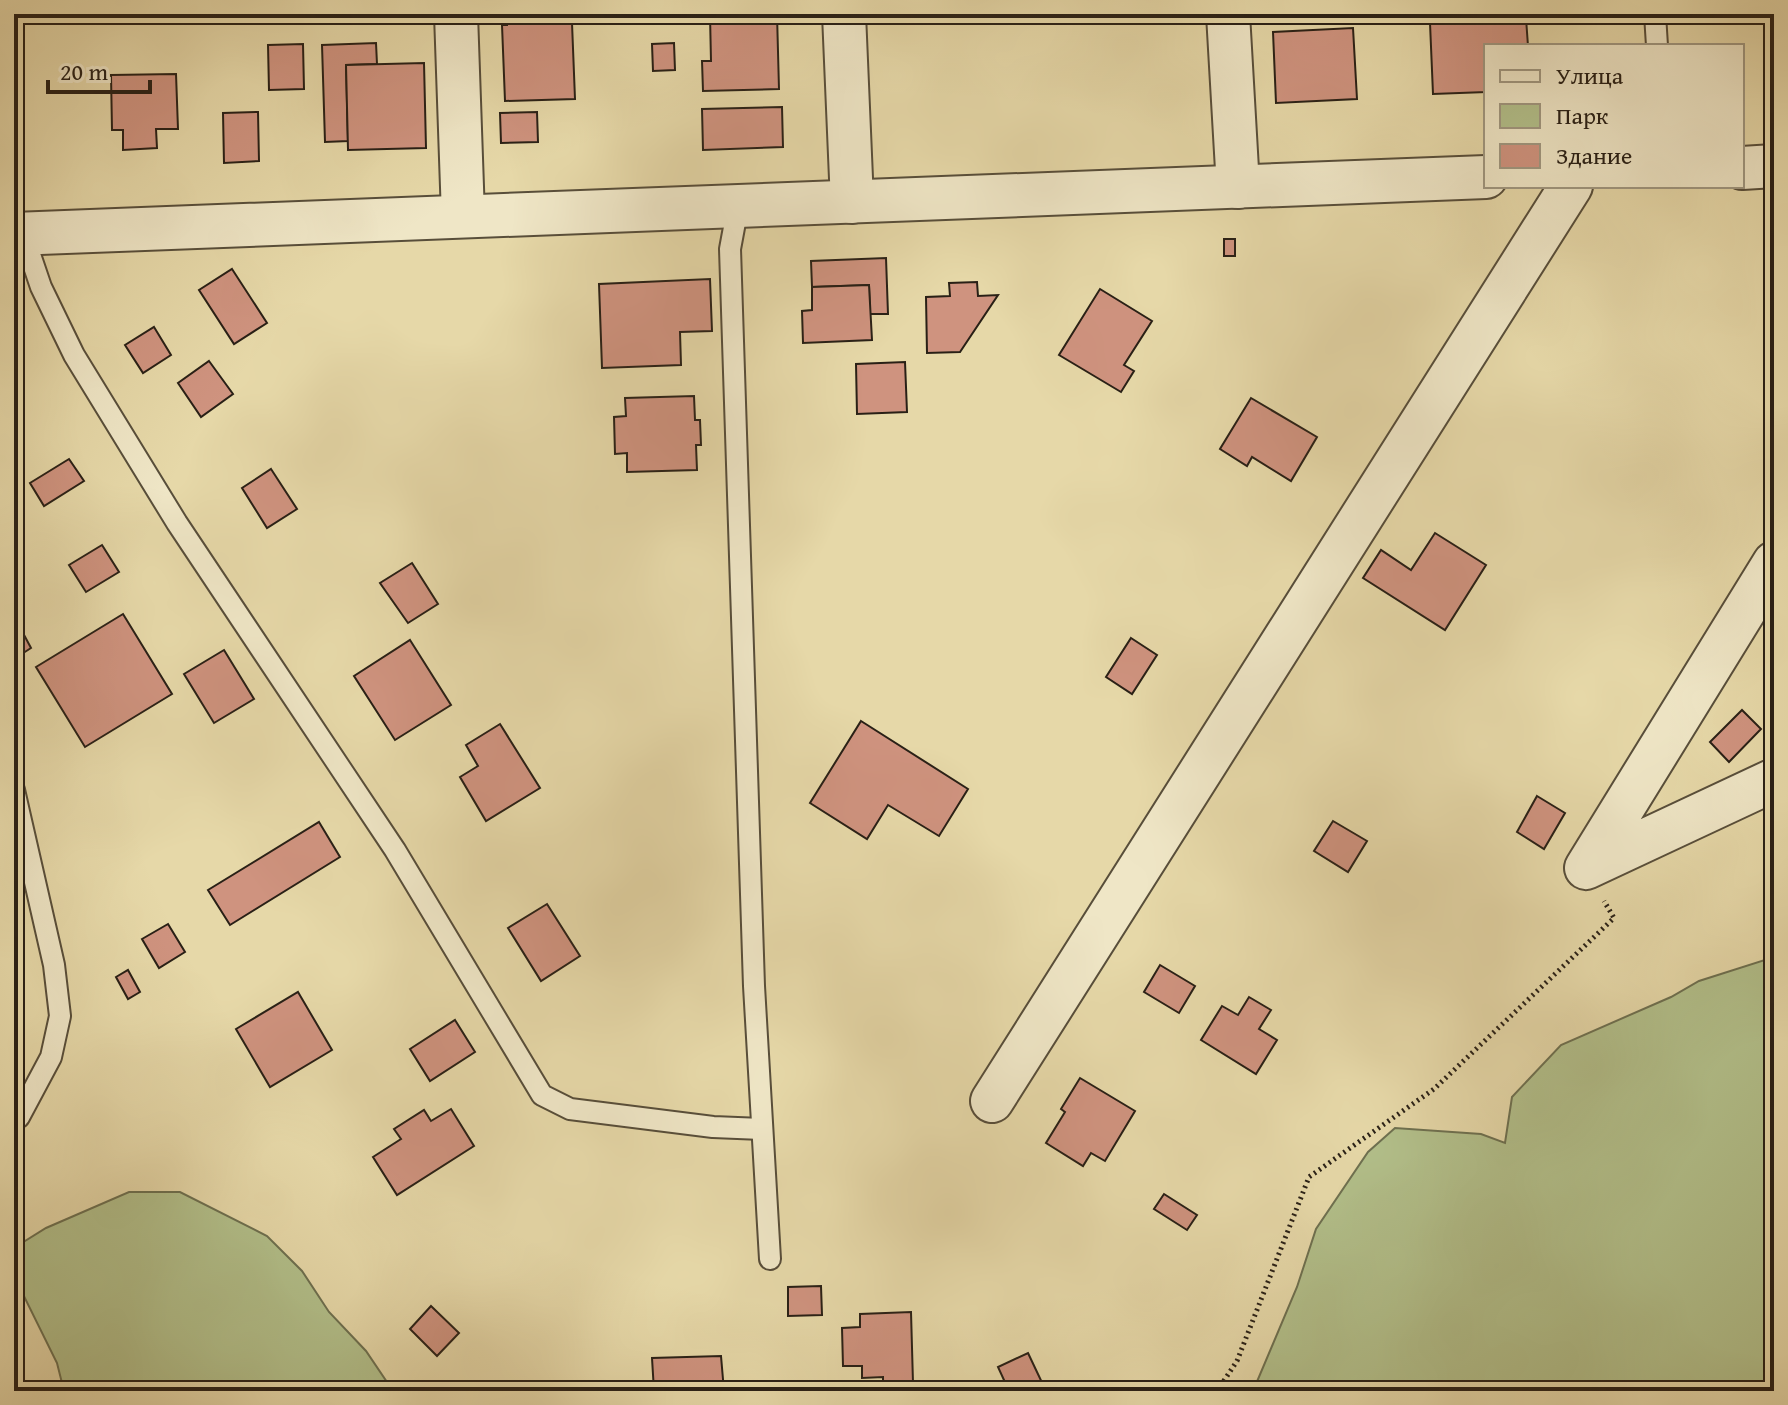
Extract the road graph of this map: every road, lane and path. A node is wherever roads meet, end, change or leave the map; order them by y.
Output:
1 (456, 14) edge
2 (844, 14) edge
3 (1228, 14) edge
4 (1655, 14) edge
5 (1657, 44) edge
6 (1774, 166) edge
7 (1744, 168) edge
8 (1484, 177) edge
9 (1238, 187) junction
10 (1570, 188) edge
11 (852, 202) junction
12 (738, 206) junction
13 (463, 216) junction
14 (19, 234) edge
15 (1774, 563) edge
16 (1774, 780) edge
17 (14, 790) edge
18 (1586, 868) junction
19 (992, 1101) dead end
20 (19, 1117) dead end
21 (762, 1129) junction
22 (770, 1259) dead end
23 (14, 1372) edge
24 (22, 1391) edge
25 (1217, 1391) edge

1 - 13 street
2 - 11 street
3 - 9 street
4 - 5 lane
6 - 7 street
8 - 9 street
9 - 11 street
10 - 19 street
11 - 12 street
12 - 13 street
12 - 21 lane
13 - 14 street
14 - 21 lane
15 - 18 street
16 - 18 street
17 - 20 lane
18 - 25 path
21 - 22 lane
23 - 24 path

